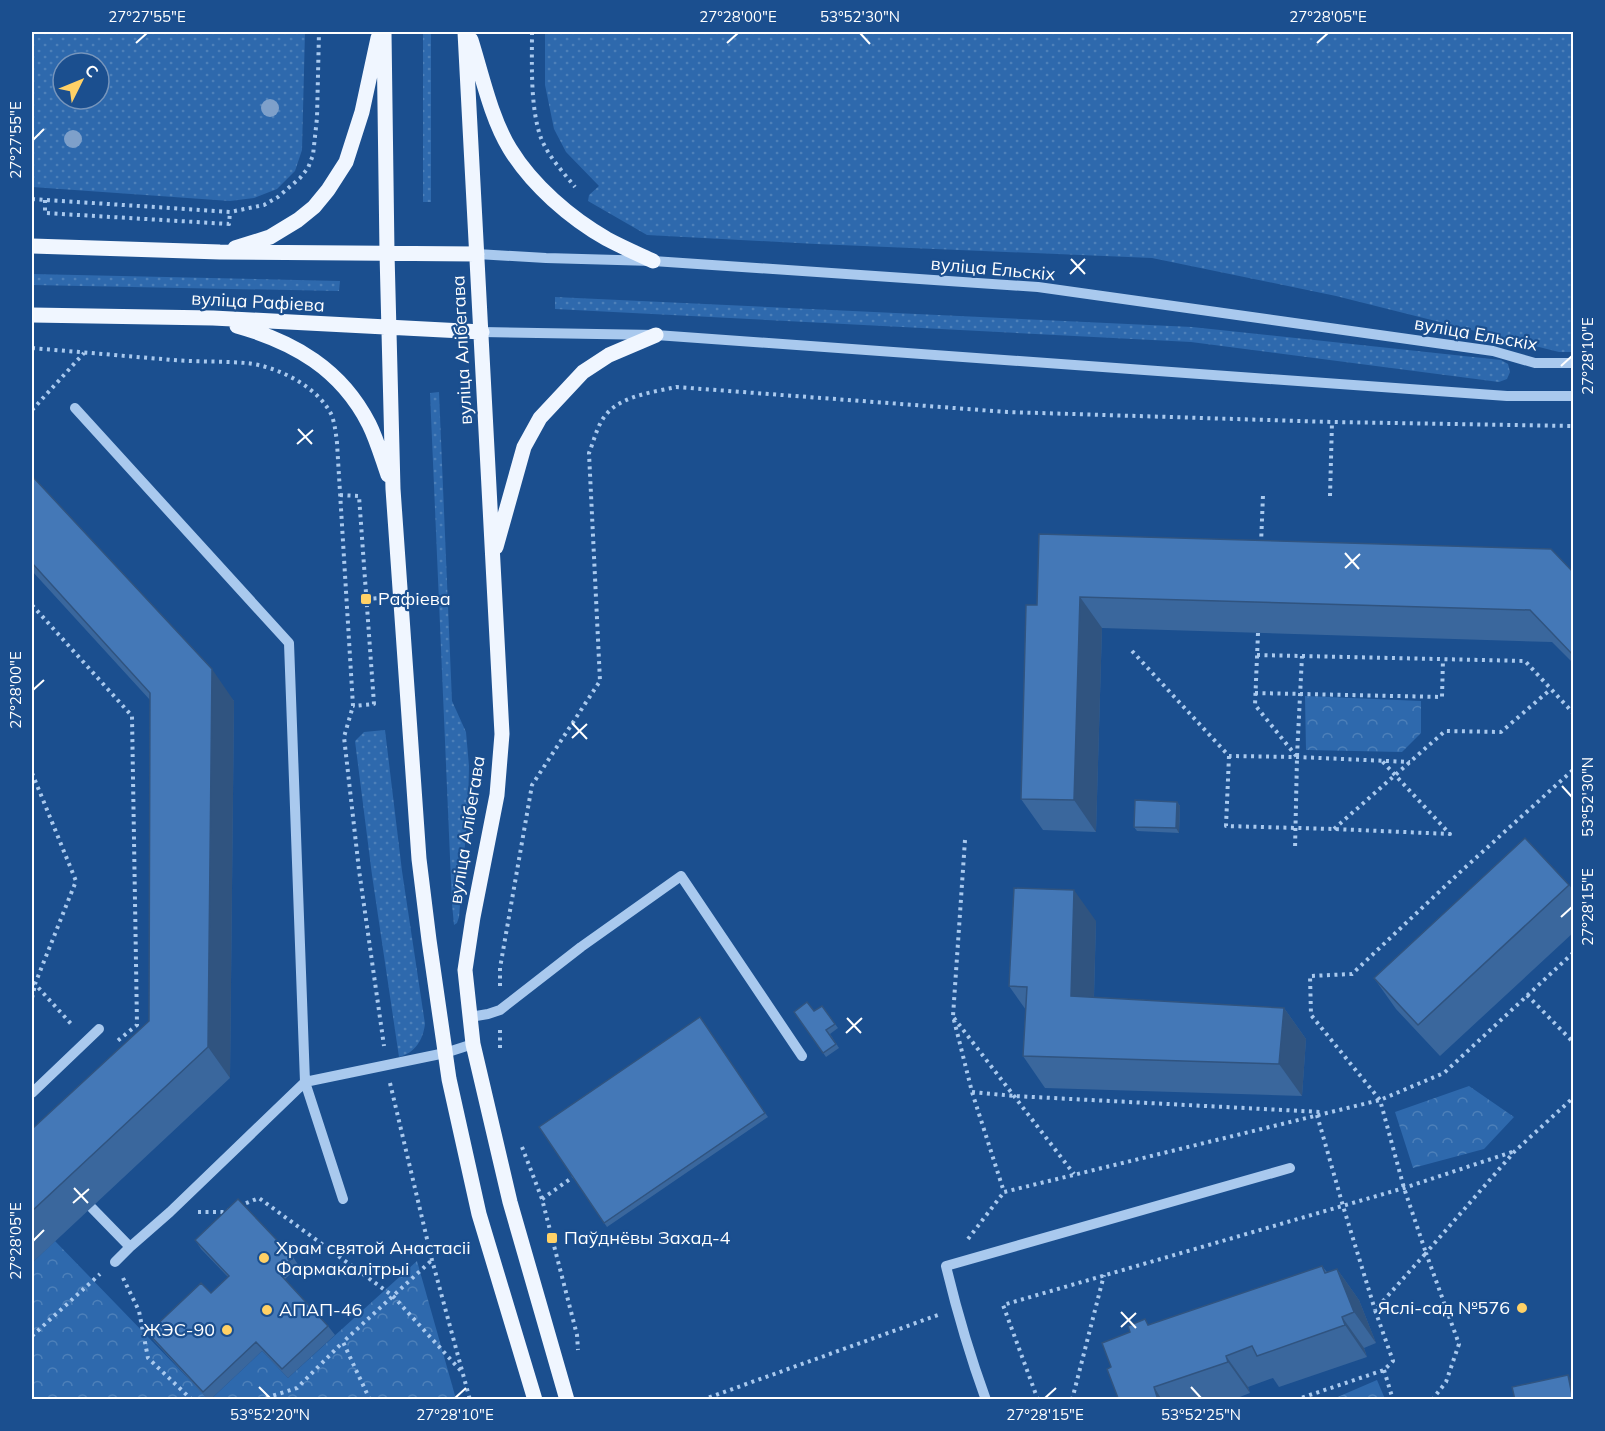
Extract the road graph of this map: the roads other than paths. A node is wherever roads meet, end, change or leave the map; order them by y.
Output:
1 (381, 32) edge
2 (467, 32) edge
3 (32, 246) edge
4 (220, 252) junction
5 (387, 253) junction
6 (477, 254) junction
7 (653, 261) junction
8 (32, 315) edge
9 (213, 318) junction
10 (388, 328) junction
11 (482, 332) junction
12 (656, 335) junction
13 (1574, 363) edge
14 (1574, 396) edge
15 (75, 408) dead end
16 (393, 489) junction
17 (492, 562) junction
18 (470, 1017) junction
19 (99, 1029) dead end
20 (473, 1044) junction
21 (445, 1053) junction
22 (802, 1056) dead end
23 (305, 1082) junction
24 (32, 1093) edge
25 (1290, 1168) dead end
26 (343, 1199) dead end
27 (92, 1208) edge
28 (130, 1247) junction
29 (115, 1262) road end
30 (535, 1400) edge
31 (567, 1400) edge
32 (986, 1400) edge

1 - 4 main road
1 - 5 main road, вуліца Алібегава
2 - 6 main road, вуліца Алібегава
2 - 7 main road
3 - 4 main road
4 - 5 main road
5 - 6 main road
5 - 10 main road, вуліца Алібегава
6 - 7 street, вуліца Ельскіх
6 - 11 main road, вуліца Алібегава
7 - 13 street, вуліца Ельскіх
8 - 9 main road, вуліца Рафіева
9 - 10 main road, вуліца Рафіева
9 - 16 main road
10 - 11 main road, вуліца Рафіева
10 - 16 main road, вуліца Алібегава
11 - 12 street
11 - 17 main road, вуліца Алібегава
12 - 14 street
12 - 17 main road
15 - 23 street
16 - 21 main road, вуліца Алібегава
17 - 18 main road, вуліца Алібегава
18 - 20 main road, вуліца Алібегава
18 - 22 street
19 - 24 street
20 - 21 street
20 - 31 main road, вуліца Алібегава
21 - 23 street
21 - 30 main road, вуліца Алібегава
23 - 26 street
23 - 28 street
25 - 32 street
27 - 28 street
28 - 29 street

